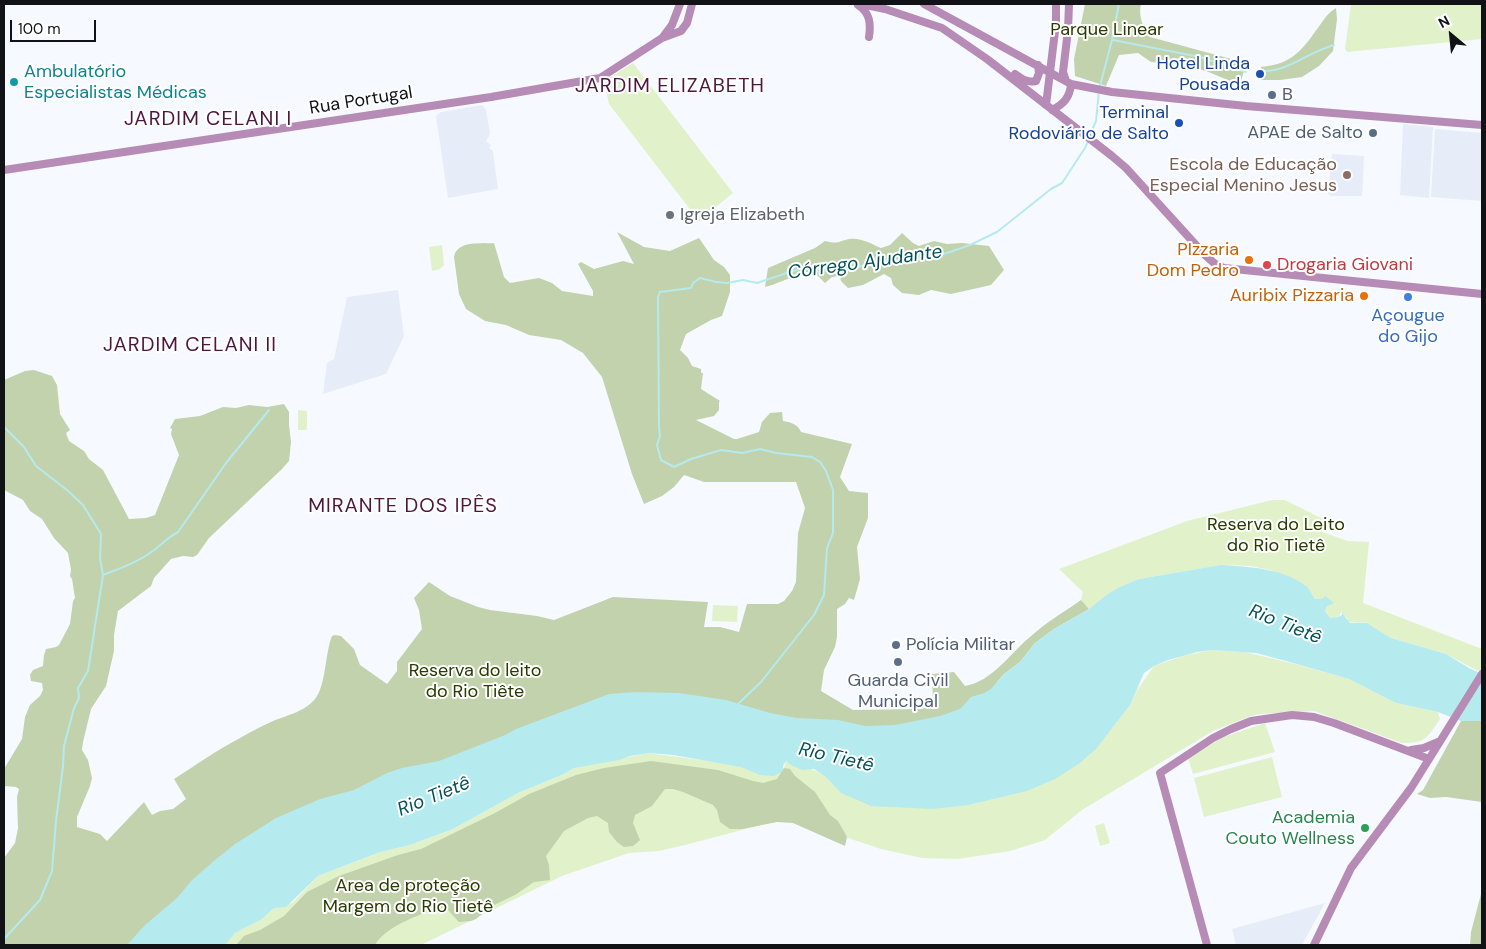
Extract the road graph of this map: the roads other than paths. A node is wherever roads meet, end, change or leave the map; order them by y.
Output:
1 (680, 4) edge
2 (692, 4) edge
3 (856, 4) edge
4 (861, 4) edge
5 (924, 4) edge
6 (1056, 4) edge
7 (1069, 4) edge
8 (869, 37) dead end
9 (662, 38) junction
10 (987, 59) junction
11 (1038, 65) junction
12 (1049, 72) junction
13 (1068, 82) junction
14 (1048, 88) junction
15 (1049, 108) junction
16 (1482, 125) edge
17 (4, 170) edge
18 (1482, 294) edge
19 (1482, 674) edge
20 (1440, 741) junction
21 (1424, 748) junction
22 (1404, 750) junction
23 (1430, 757) junction
24 (1207, 945) edge
25 (1314, 945) edge

1 - 9 street
2 - 9 street, Rua Portugal
3 - 8 street
4 - 10 street
5 - 11 street
6 - 12 street
7 - 13 street
9 - 17 street, Rua Portugal
10 - 11 street
10 - 15 street
11 - 12 street
12 - 13 street
12 - 14 street
13 - 14 street
13 - 15 street
13 - 16 street
14 - 15 street
15 - 18 street
19 - 20 street
20 - 21 street
20 - 23 street
21 - 22 street
21 - 23 street
22 - 23 street
22 - 24 street
23 - 25 street

